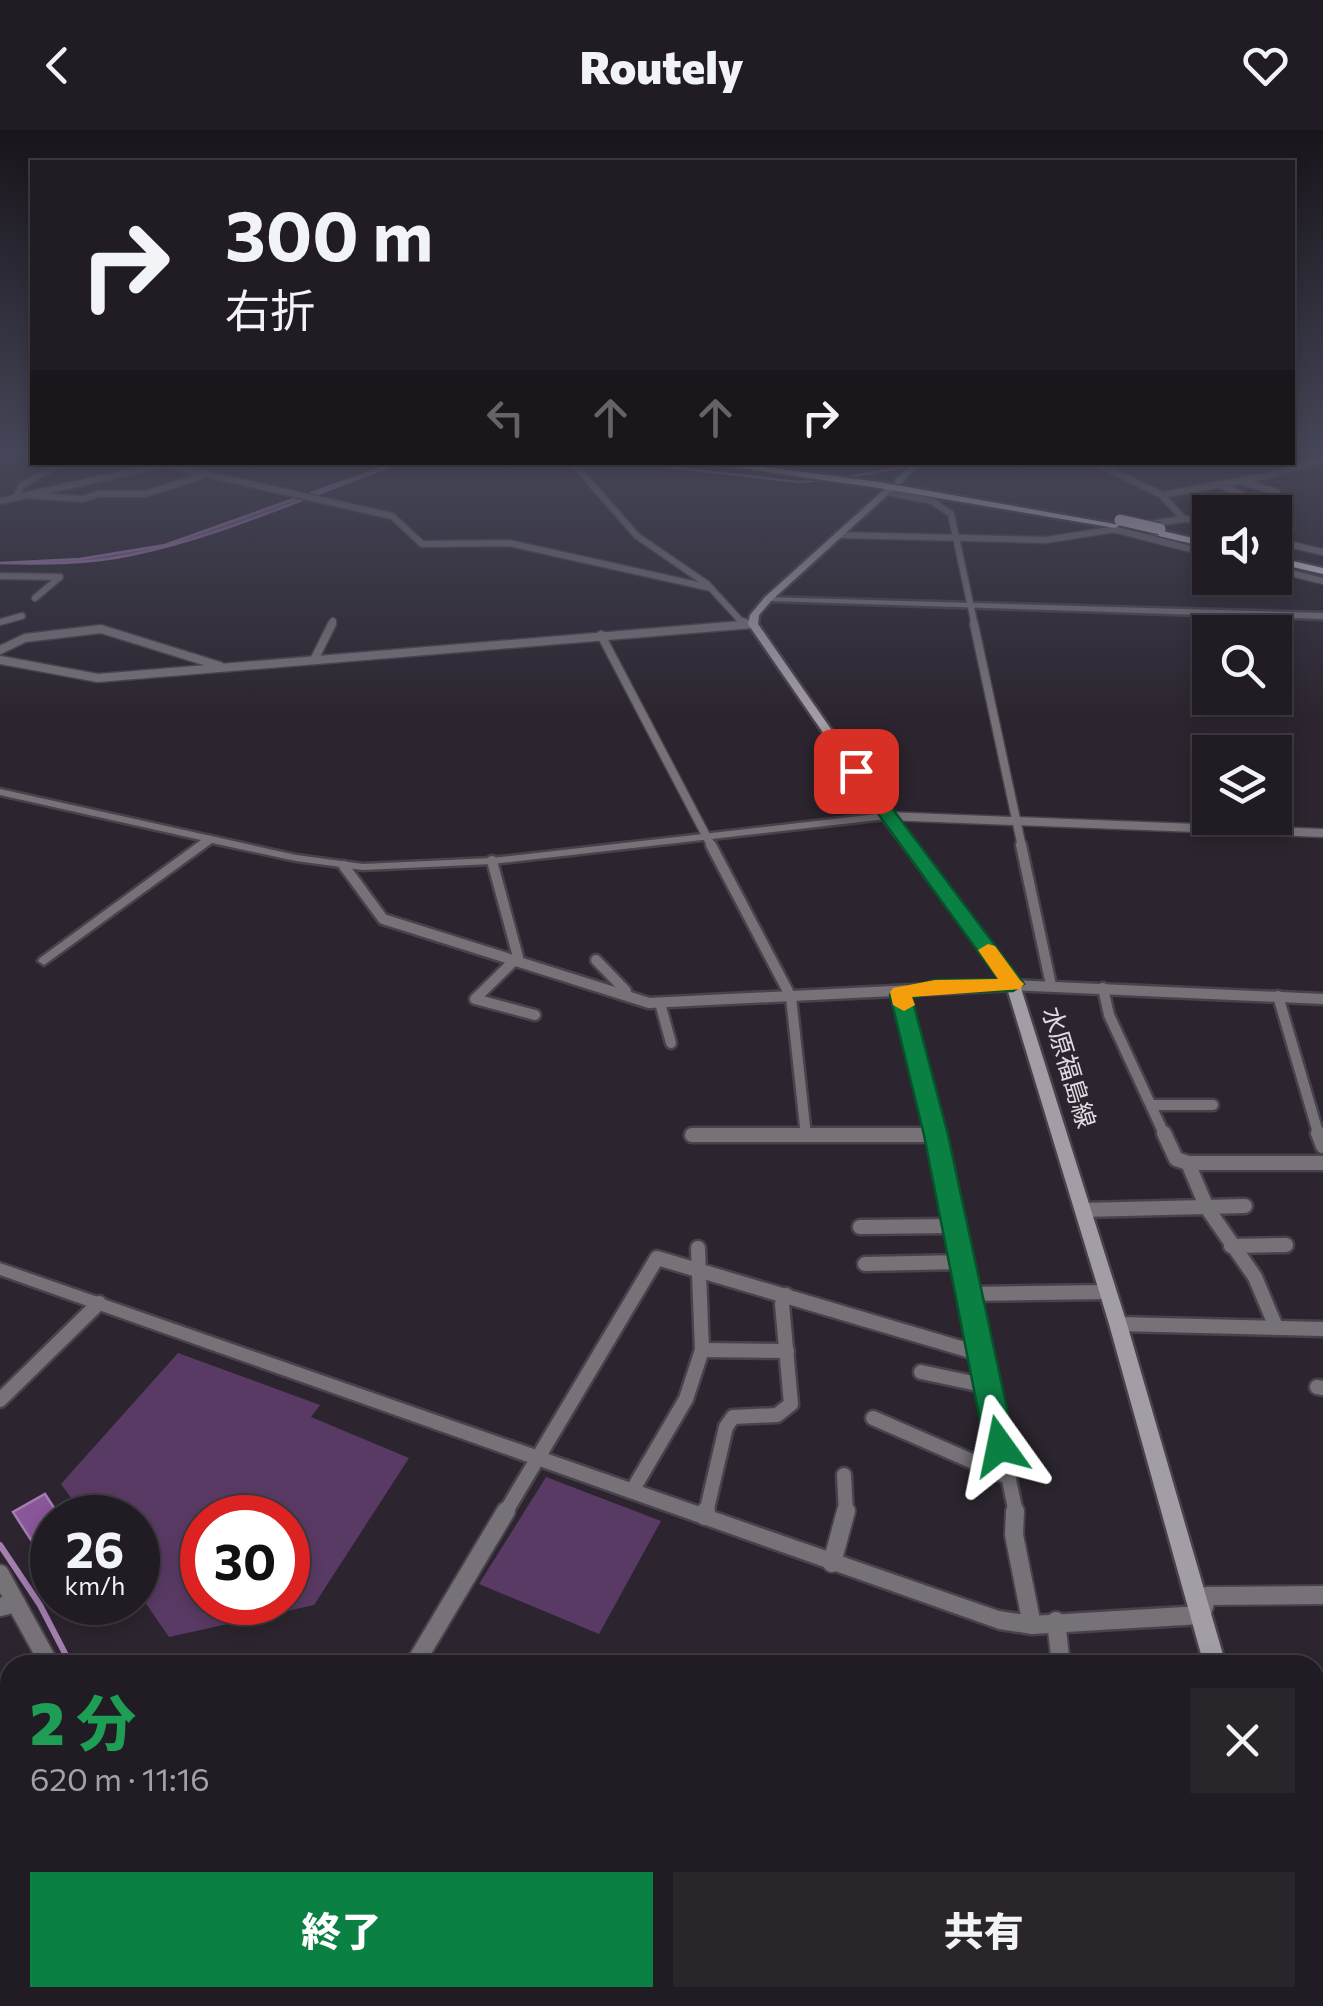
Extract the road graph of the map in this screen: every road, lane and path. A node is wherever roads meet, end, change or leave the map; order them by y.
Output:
1 (422, 544) edge
2 (461, 544) edge
3 (511, 544) edge
4 (648, 544) edge
5 (829, 544) edge
6 (957, 544) edge
7 (1292, 545) edge
8 (1323, 552) edge
9 (1292, 561) edge
10 (1323, 568) edge
11 (1292, 573) edge
12 (0, 576) edge
13 (18, 576) junction
14 (1323, 580) edge
15 (0, 588) edge
16 (712, 588) junction
17 (35, 598) dead end
18 (768, 599) junction
19 (972, 605) junction
20 (22, 616) dead end
21 (1323, 616) edge
22 (0, 622) edge
23 (333, 622) dead end
24 (753, 624) junction
25 (601, 636) junction
26 (0, 650) edge
27 (0, 660) edge
28 (314, 660) junction
29 (224, 668) junction
30 (0, 792) edge
31 (886, 816) junction
32 (1018, 821) junction
33 (1323, 834) edge
34 (708, 838) junction
35 (210, 839) junction
36 (492, 861) junction
37 (344, 866) junction
38 (596, 960) dead end
39 (44, 961) dead end
40 (513, 963) junction
41 (1013, 984) junction
42 (1050, 984) junction
43 (1104, 988) junction
44 (900, 992) junction
45 (626, 995) junction
46 (792, 996) junction
47 (1278, 996) junction
48 (1323, 999) edge
49 (660, 1003) junction
50 (535, 1015) dead end
51 (671, 1043) dead end
52 (1151, 1105) junction
53 (1213, 1105) dead end
54 (1319, 1130) edge
55 (692, 1135) dead end
56 (936, 1135) junction
57 (806, 1136) junction
58 (1323, 1146) edge
59 (1323, 1162) edge
60 (1188, 1163) junction
61 (1245, 1206) dead end
62 (1207, 1208) junction
63 (1083, 1210) junction
64 (953, 1226) junction
65 (860, 1228) dead end
66 (1286, 1245) dead end
67 (1231, 1246) junction
68 (698, 1248) dead end
69 (963, 1262) junction
70 (864, 1264) dead end
71 (0, 1269) edge
72 (700, 1271) junction
73 (1108, 1292) junction
74 (971, 1294) junction
75 (786, 1295) junction
76 (100, 1304) junction
77 (1118, 1324) junction
78 (1276, 1327) junction
79 (1323, 1329) edge
80 (702, 1350) junction
81 (787, 1351) junction
82 (982, 1354) junction
83 (921, 1372) dead end
84 (987, 1386) junction
85 (0, 1400) edge
86 (872, 1418) dead end
87 (539, 1458) junction
88 (844, 1475) dead end
89 (1006, 1476) junction
90 (632, 1491) junction
91 (705, 1516) junction
92 (832, 1564) junction
93 (0, 1574) edge
94 (1323, 1596) edge
95 (8, 1605) edge
96 (1201, 1616) junction
97 (1056, 1621) junction
98 (1032, 1625) junction
99 (43, 1655) edge
100 (420, 1655) edge
101 (1061, 1655) edge
102 (1212, 1655) edge

1 - 2 street
3 - 16 street
4 - 16 street
5 - 18 main road
6 - 19 street
7 - 8 street
9 - 10 highway
11 - 14 street
12 - 13 street
13 - 15 street
13 - 17 street
16 - 24 street
18 - 19 street
18 - 24 main road
19 - 21 street
19 - 32 street
20 - 22 street
23 - 28 street
24 - 25 street
24 - 31 main road, 水原福島線
25 - 28 street
25 - 34 street
26 - 29 street
27 - 29 street
28 - 29 street
30 - 35 street
31 - 32 street
31 - 34 street
31 - 41 main road, 水原福島線
32 - 33 street
32 - 42 street
34 - 36 street
34 - 46 street
35 - 37 street
35 - 39 street
36 - 37 street
36 - 40 street
37 - 40 street
38 - 45 street
40 - 45 street
40 - 50 street
41 - 42 street
41 - 44 street
41 - 63 main road, 水原福島線
42 - 43 street
43 - 47 street
43 - 52 street
44 - 46 street
44 - 56 street
45 - 49 street
46 - 49 street
46 - 57 street
47 - 48 street
47 - 54 street
49 - 51 street
52 - 53 street
52 - 60 street
54 - 58 street
55 - 57 street
56 - 57 street
56 - 64 street
59 - 60 street
60 - 62 street
61 - 62 street
62 - 63 street
62 - 67 street
63 - 73 main road, 水原福島線
64 - 65 street
64 - 69 street
66 - 67 street
67 - 78 street
68 - 72 street
69 - 70 street
69 - 74 street
71 - 76 street
72 - 75 street
72 - 80 street
72 - 87 street
73 - 74 street
73 - 77 main road, 水原福島線
74 - 82 street
75 - 81 street
75 - 82 street
76 - 85 street
76 - 87 street
77 - 78 street
77 - 96 main road, 水原福島線
78 - 79 street
80 - 81 street
80 - 90 street
81 - 91 street
82 - 84 street
83 - 84 street
84 - 89 street
86 - 89 street
87 - 90 street
87 - 100 street
88 - 92 street
89 - 98 street
90 - 91 street
91 - 92 street
92 - 98 street
93 - 95 street
94 - 96 street
95 - 99 street
96 - 97 street
96 - 102 main road, 水原福島線
97 - 98 street
97 - 101 street

